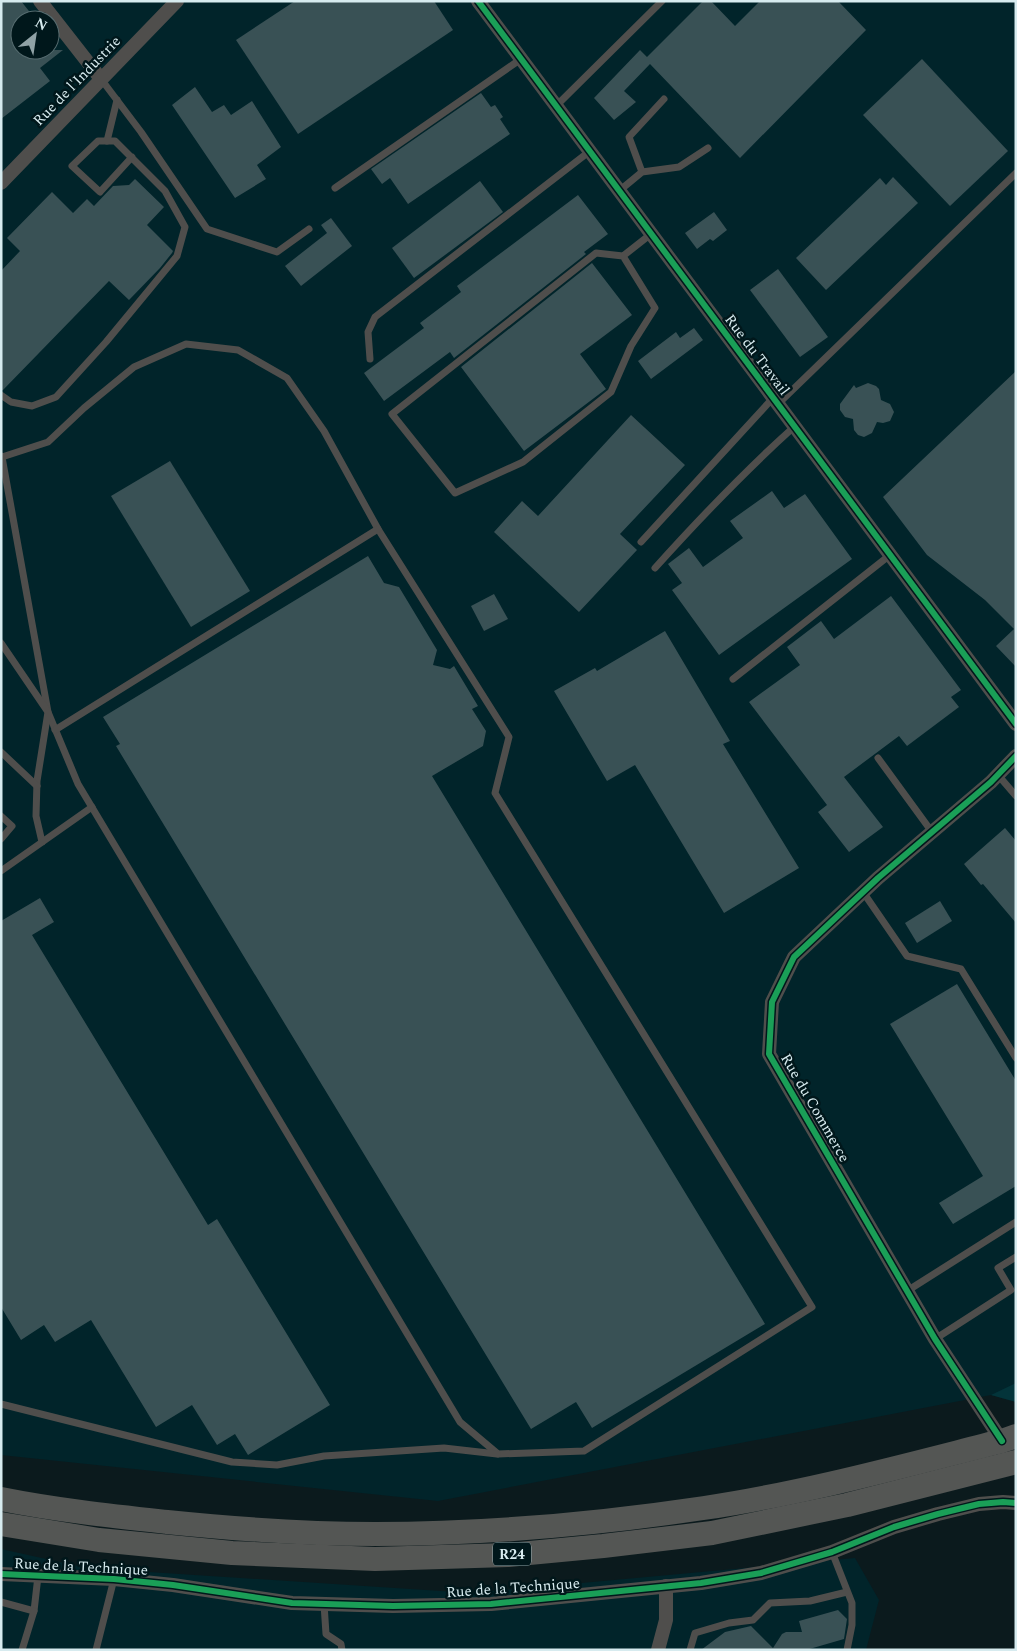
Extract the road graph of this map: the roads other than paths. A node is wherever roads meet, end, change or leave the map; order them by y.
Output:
1 (40, 1) edge
2 (177, 1) edge
3 (478, 1) edge
4 (662, 1) edge
5 (521, 59) junction
6 (102, 79) junction
7 (664, 99) dead end
8 (117, 100) junction
9 (556, 106) junction
10 (107, 141) junction
11 (708, 148) dead end
12 (590, 151) junction
13 (132, 158) junction
14 (642, 172) junction
15 (1016, 173) edge
16 (1, 183) edge
17 (335, 188) dead end
18 (619, 191) junction
19 (309, 229) dead end
20 (651, 234) junction
21 (623, 256) junction
22 (370, 359) dead end
23 (1, 395) edge
24 (775, 401) junction
25 (794, 426) junction
26 (2, 457) edge
27 (378, 529) junction
28 (641, 542) dead end
29 (890, 555) junction
30 (656, 568) dead end
31 (1, 643) edge
32 (733, 679) dead end
33 (48, 712) junction
34 (1016, 724) edge
35 (55, 730) junction
36 (1, 752) edge
37 (1016, 756) edge
38 (878, 758) dead end
39 (998, 775) junction
40 (36, 786) junction
41 (1016, 796) edge
42 (92, 807) junction
43 (1, 816) edge
44 (932, 832) junction
45 (1, 838) edge
46 (42, 842) junction
47 (1, 871) edge
48 (863, 892) junction
49 (1016, 1058) edge
50 (1016, 1222) edge
51 (1016, 1257) edge
52 (907, 1291) junction
53 (935, 1339) junction
54 (1, 1404) edge
55 (1009, 1439) edge
56 (498, 1454) junction
57 (1016, 1462) edge
58 (1, 1500) edge
59 (1016, 1503) edge
60 (1, 1524) edge
61 (832, 1552) junction
62 (1, 1574) edge
63 (38, 1576) junction
64 (114, 1580) junction
65 (666, 1586) junction
66 (847, 1592) junction
67 (1, 1602) edge
68 (324, 1604) junction
69 (34, 1611) junction
70 (22, 1650) edge
71 (96, 1650) edge
72 (342, 1650) edge
73 (658, 1650) edge
74 (690, 1650) edge
75 (847, 1650) edge

1 - 6 street
2 - 6 street, Rue de l'Industrie
3 - 5 street, Rue du Travail
4 - 9 lane
5 - 9 street, Rue du Travail
5 - 17 lane
6 - 8 lane
6 - 16 street, Rue de l'Industrie
7 - 14 lane
8 - 10 lane
8 - 19 lane
9 - 12 street, Rue du Travail
10 - 13 lane
10 - 13 lane
11 - 14 lane
12 - 18 street, Rue du Travail
12 - 22 lane
13 - 23 lane
14 - 18 lane
15 - 24 lane
18 - 20 street, Rue du Travail
20 - 21 lane
20 - 24 street, Rue du Travail
21 - 21 lane
24 - 25 street, Rue du Travail
24 - 28 lane
25 - 29 street, Rue du Travail
25 - 30 lane
26 - 27 lane
26 - 33 lane
27 - 35 lane
27 - 56 lane
29 - 32 lane
29 - 34 street, Rue du Travail
31 - 33 lane
33 - 35 lane
33 - 40 lane
35 - 42 lane
36 - 40 lane
37 - 39 street, Rue du Commerce
38 - 44 lane
39 - 41 lane
39 - 44 street, Rue du Commerce
40 - 46 lane
42 - 46 lane
42 - 56 lane
43 - 45 lane
44 - 48 street, Rue du Commerce
46 - 47 lane
48 - 49 lane
48 - 52 street, Rue du Commerce
50 - 52 lane
51 - 53 lane
52 - 53 street, Rue du Commerce
53 - 55 street, Rue du Commerce
54 - 56 lane
55 - 58 highway, R24
57 - 60 highway, R24
59 - 61 street, Rue de la Technique
61 - 65 street, Rue de la Technique
61 - 66 lane
62 - 63 street, Rue de la Technique
63 - 64 street, Rue de la Technique
63 - 69 lane
64 - 68 street, Rue de la Technique
64 - 71 lane
65 - 68 street, Rue de la Technique
65 - 73 street
66 - 74 lane
66 - 75 lane
67 - 69 lane
68 - 72 lane
69 - 70 lane

